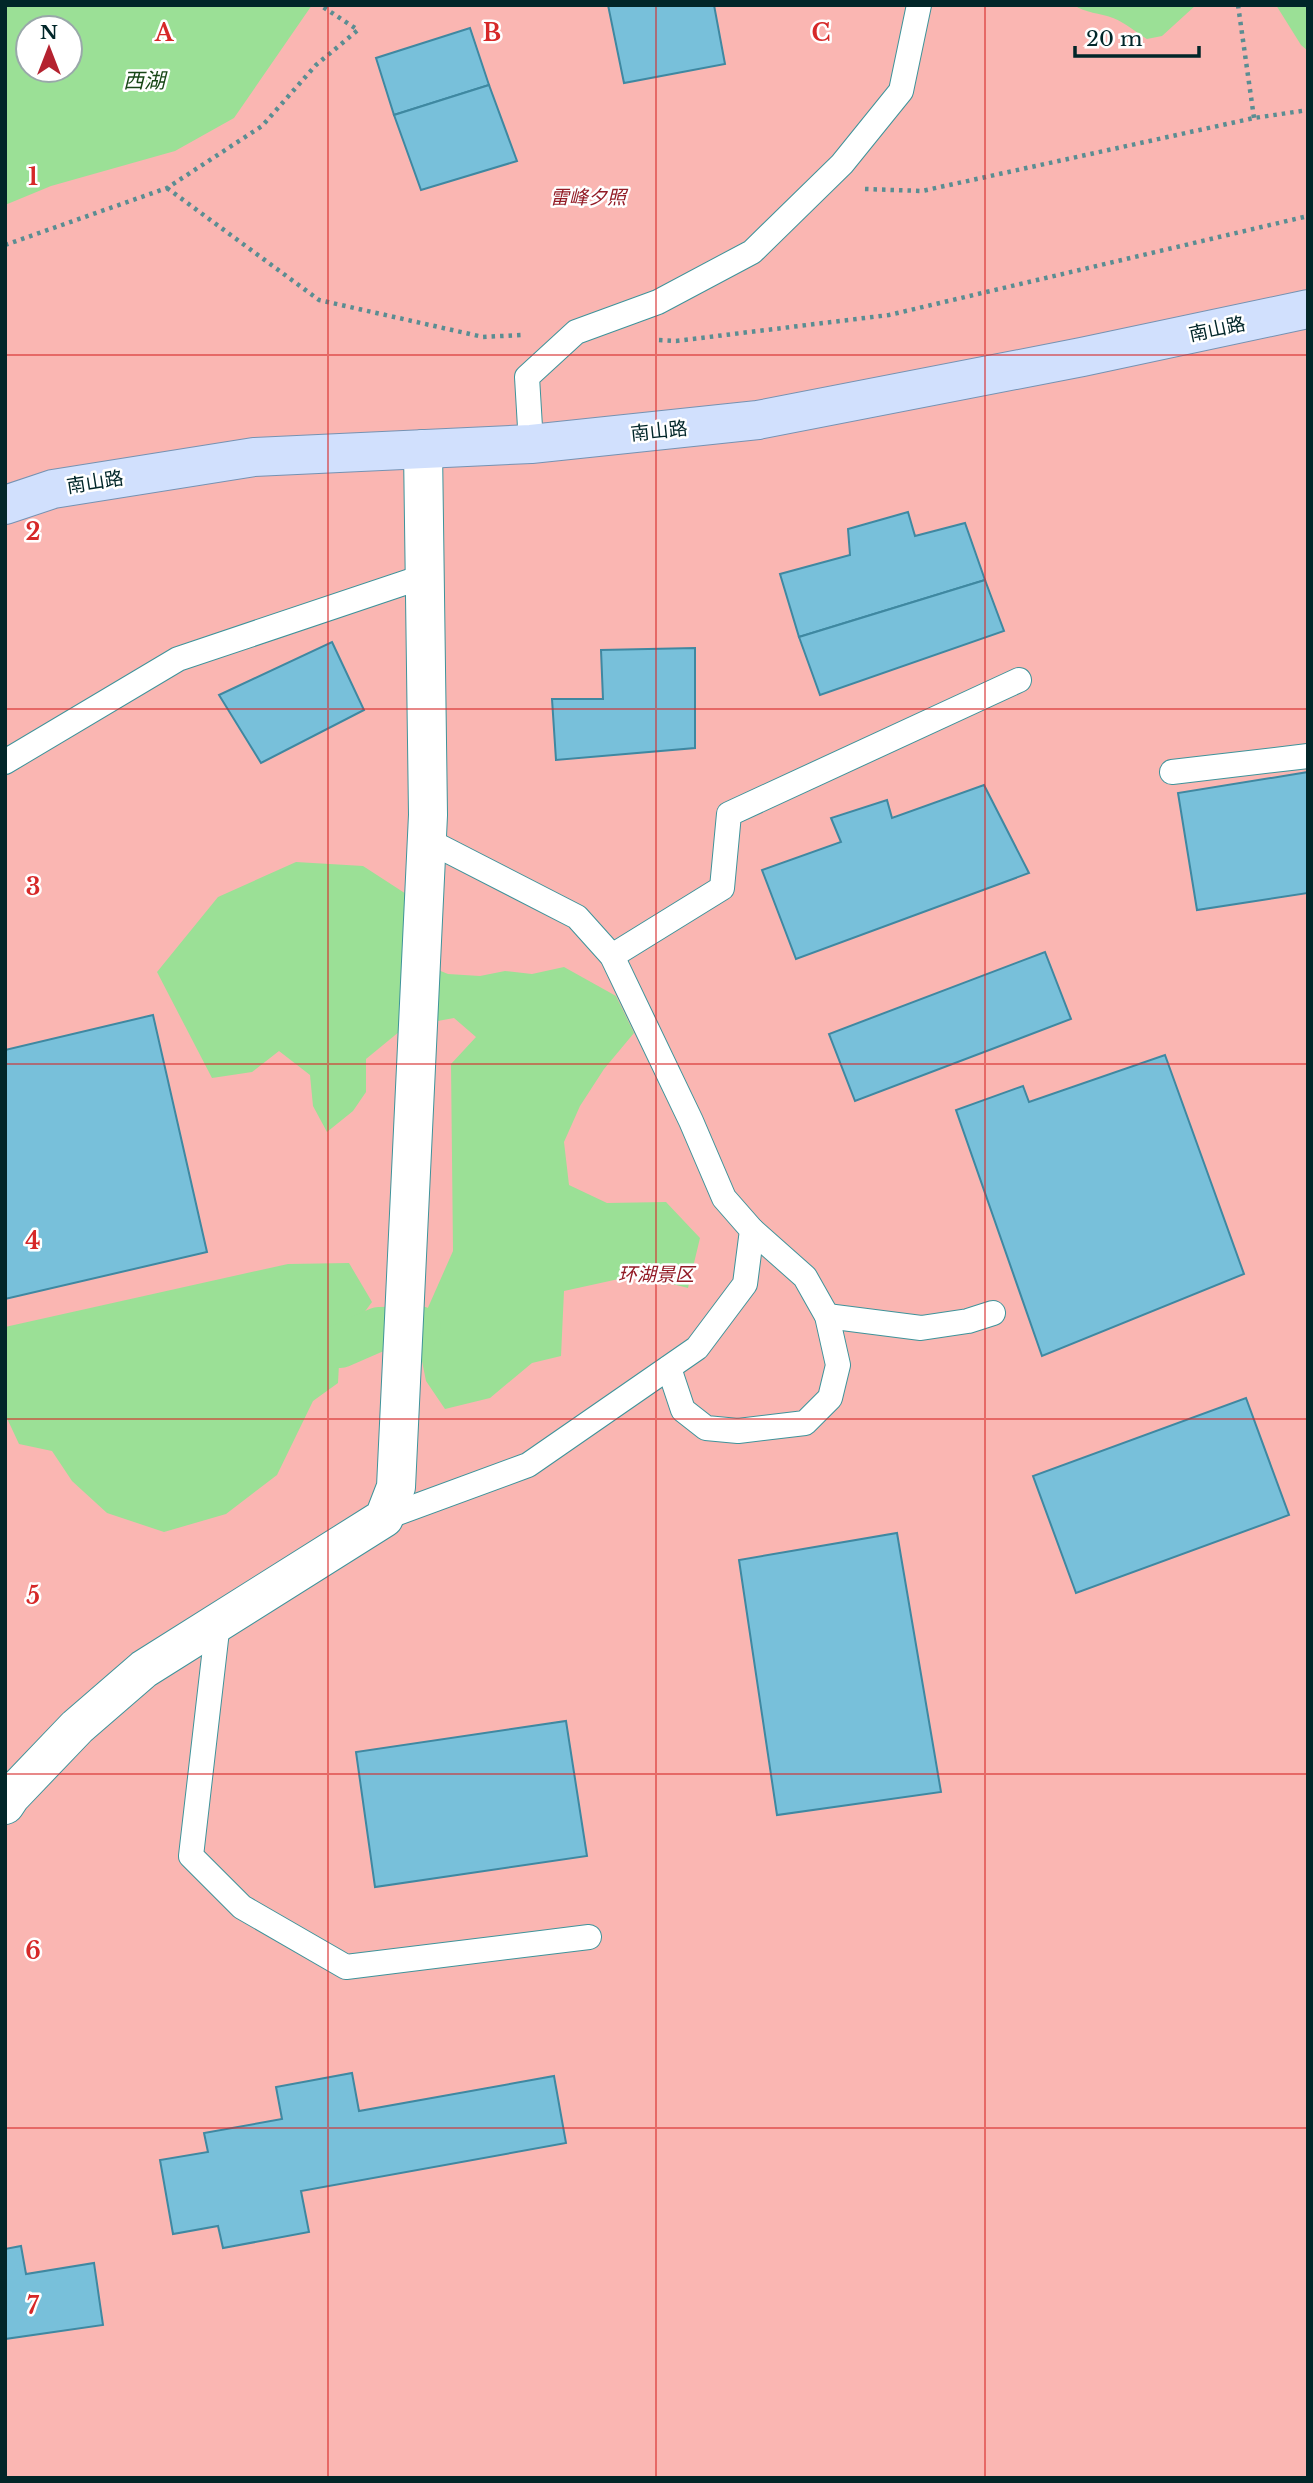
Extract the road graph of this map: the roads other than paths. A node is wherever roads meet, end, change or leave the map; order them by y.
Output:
1 (919, 5) edge
2 (1308, 309) edge
3 (531, 444) junction
4 (423, 449) junction
5 (5, 505) edge
6 (425, 576) junction
7 (1019, 680) dead end
8 (1308, 756) edge
9 (5, 762) edge
10 (1172, 772) dead end
11 (427, 839) junction
12 (612, 956) junction
13 (752, 1230) junction
14 (993, 1312) dead end
15 (827, 1316) junction
16 (669, 1368) junction
17 (384, 1518) junction
18 (218, 1622) junction
19 (5, 1805) edge
20 (589, 1937) dead end

1 - 3 lane
2 - 3 main road, 南山路
3 - 4 main road, 南山路
4 - 5 main road, 南山路
4 - 6 street
6 - 9 lane
6 - 11 street
7 - 12 lane
8 - 10 lane
11 - 12 lane
11 - 17 street
12 - 13 lane
13 - 15 lane
13 - 16 lane
14 - 15 lane
15 - 16 lane
16 - 17 lane
17 - 18 street
18 - 19 street
18 - 20 lane

